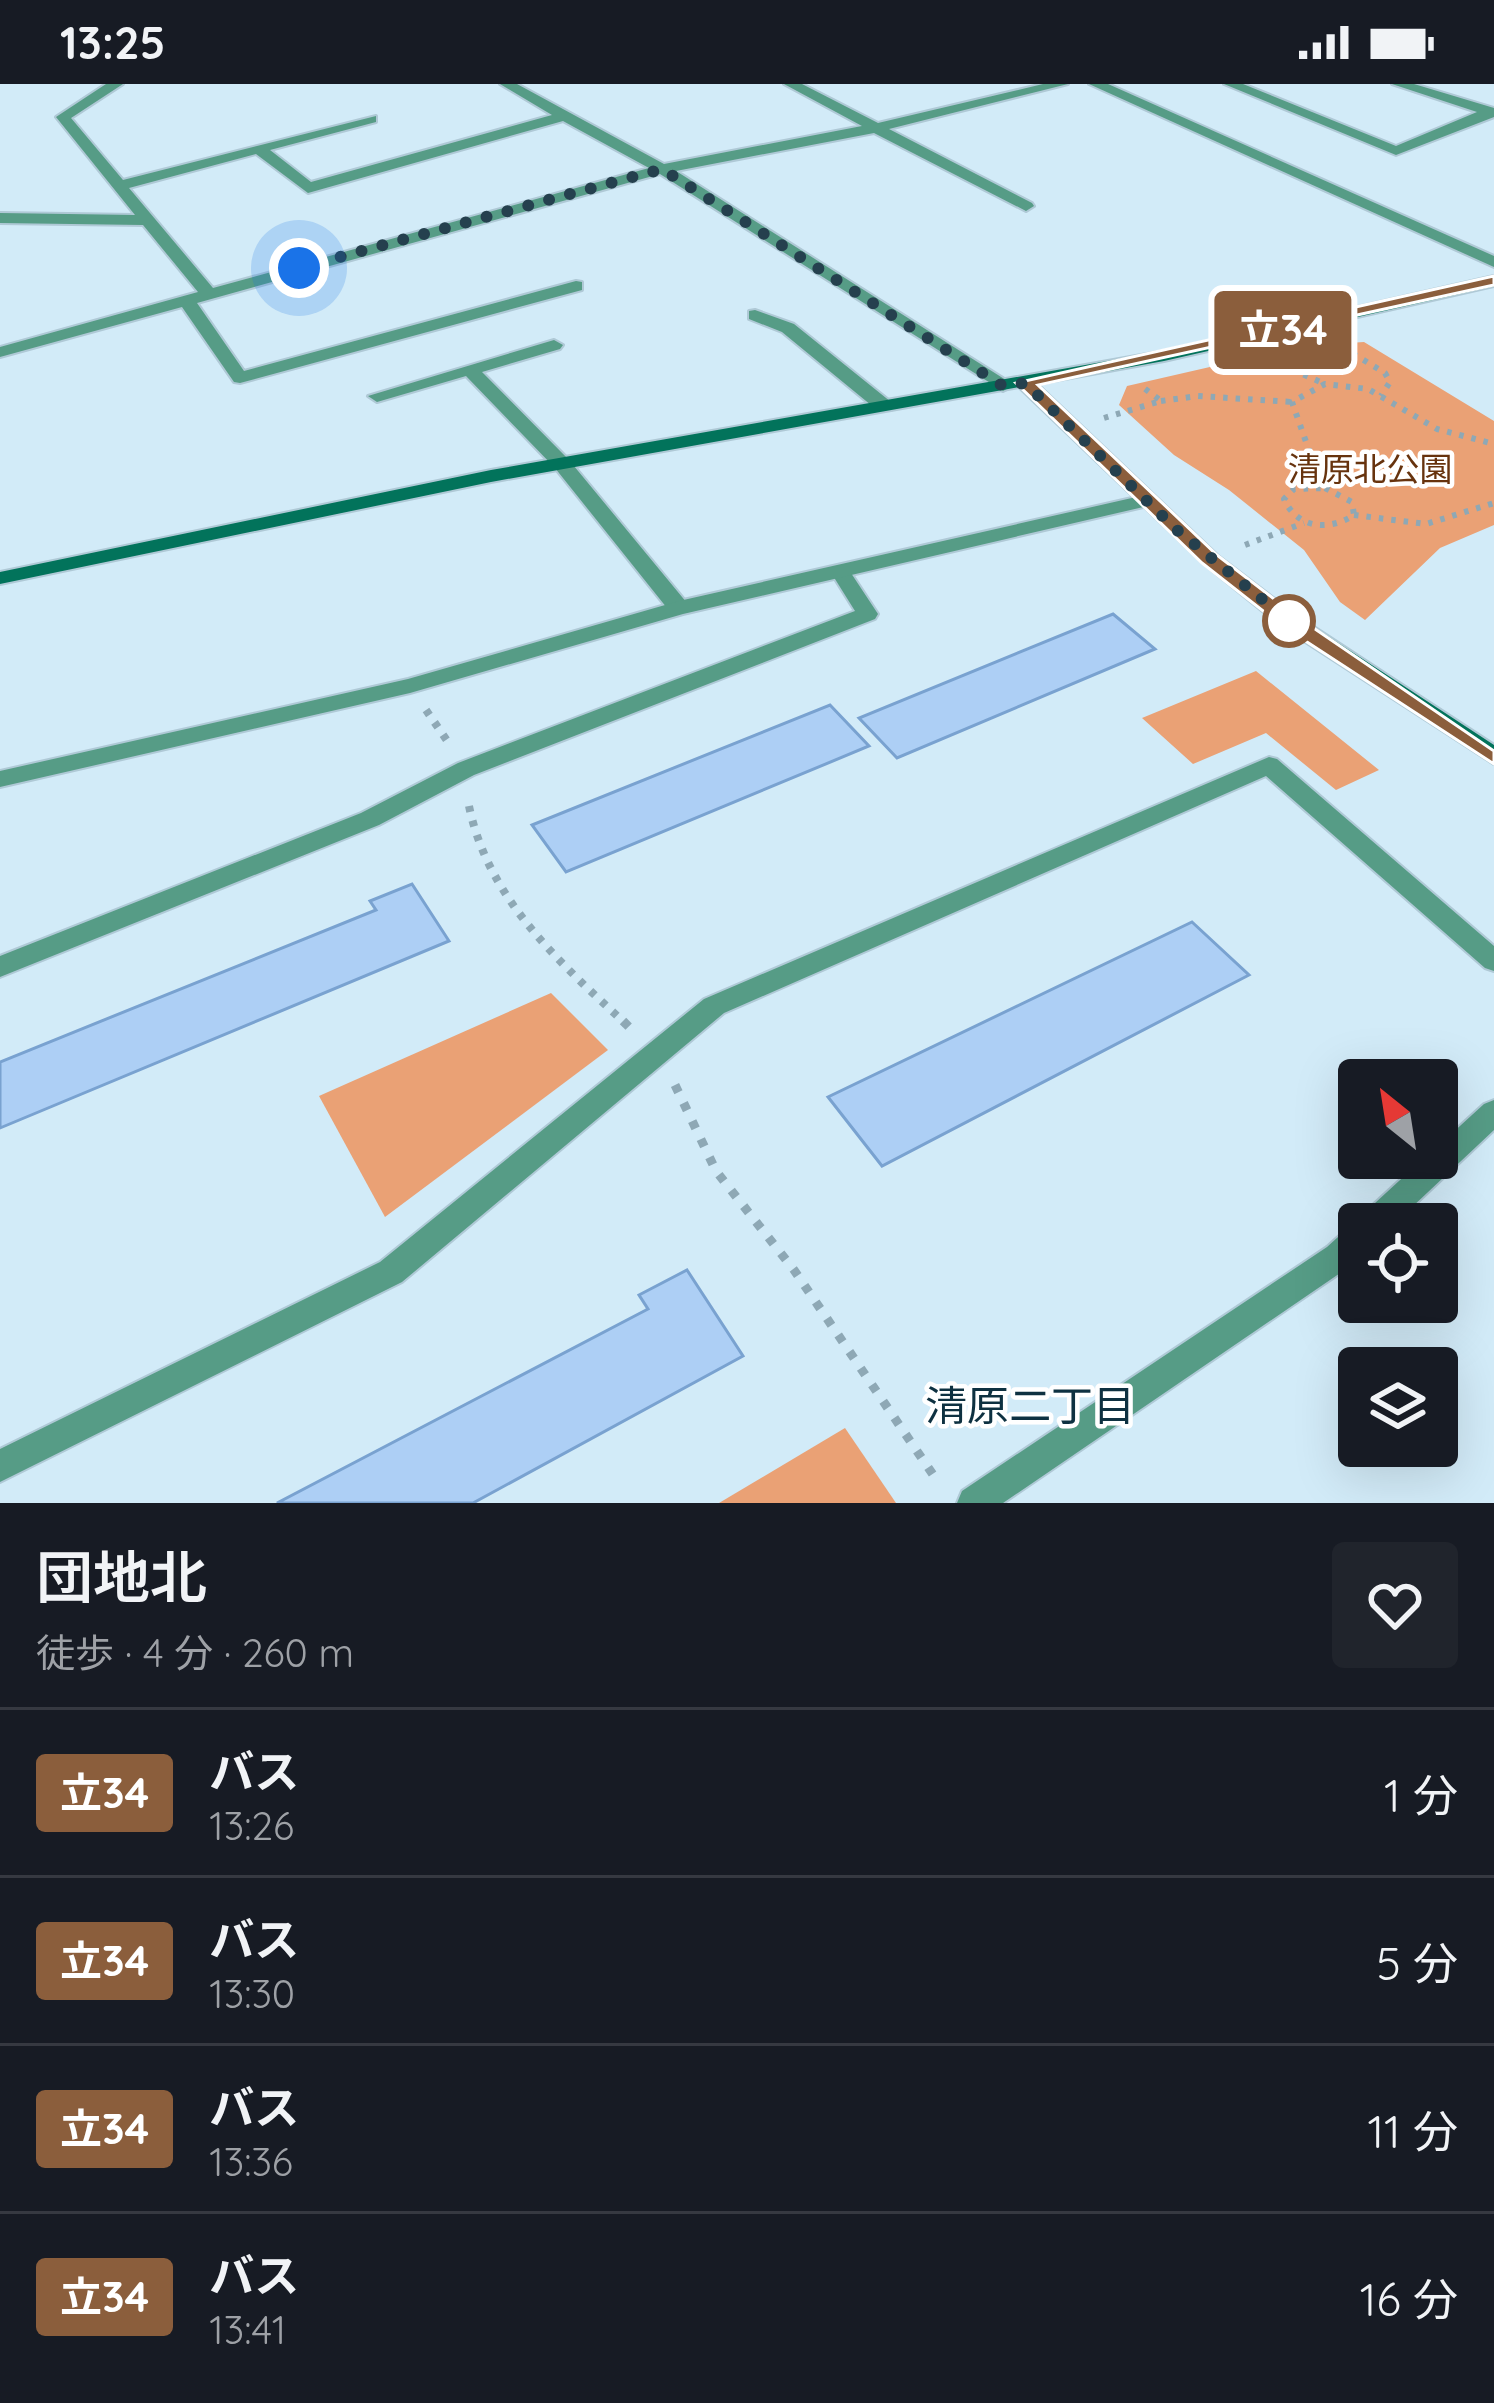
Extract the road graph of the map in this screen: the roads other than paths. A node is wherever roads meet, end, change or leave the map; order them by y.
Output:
1 (116, 84) edge
2 (507, 84) edge
3 (791, 84) edge
4 (1061, 84) edge
5 (1096, 84) edge
6 (1232, 84) edge
7 (1400, 84) edge
8 (1492, 112) edge
9 (562, 116) junction
10 (371, 119) dead end
11 (876, 128) junction
12 (259, 148) junction
13 (662, 169) junction
14 (121, 185) junction
15 (1026, 206) dead end
16 (0, 218) edge
17 (151, 220) junction
18 (1494, 262) edge
19 (1494, 281) edge
20 (576, 286) dead end
21 (208, 293) junction
22 (186, 300) junction
23 (755, 315) dead end
24 (554, 345) dead end
25 (0, 352) edge
26 (469, 369) junction
27 (1014, 384) junction
28 (376, 396) dead end
29 (884, 406) junction
30 (562, 464) junction
31 (1145, 501) junction
32 (839, 571) junction
33 (0, 578) edge
34 (679, 608) junction
35 (1494, 756) edge
36 (0, 779) edge
37 (1494, 961) edge
38 (0, 967) edge
39 (1494, 1112) edge
40 (1396, 1203) edge
41 (1338, 1257) edge
42 (0, 1466) edge
43 (974, 1503) edge

1 - 14 street
2 - 9 street
3 - 11 street
4 - 11 street
5 - 18 street
6 - 8 street
7 - 8 street
9 - 12 street
9 - 13 street
10 - 12 street
11 - 13 street
11 - 15 street
12 - 14 street
13 - 21 street
13 - 27 street
14 - 17 street
16 - 17 street
17 - 21 street
19 - 27 street
20 - 22 street
21 - 22 street
22 - 25 street
23 - 29 street
24 - 26 street
26 - 28 street
26 - 30 street
27 - 29 street
27 - 31 street
29 - 30 street
30 - 33 street
30 - 34 street
31 - 32 street
31 - 35 street
32 - 34 street
32 - 38 street
34 - 36 street
37 - 42 street
39 - 40 street
41 - 43 street

